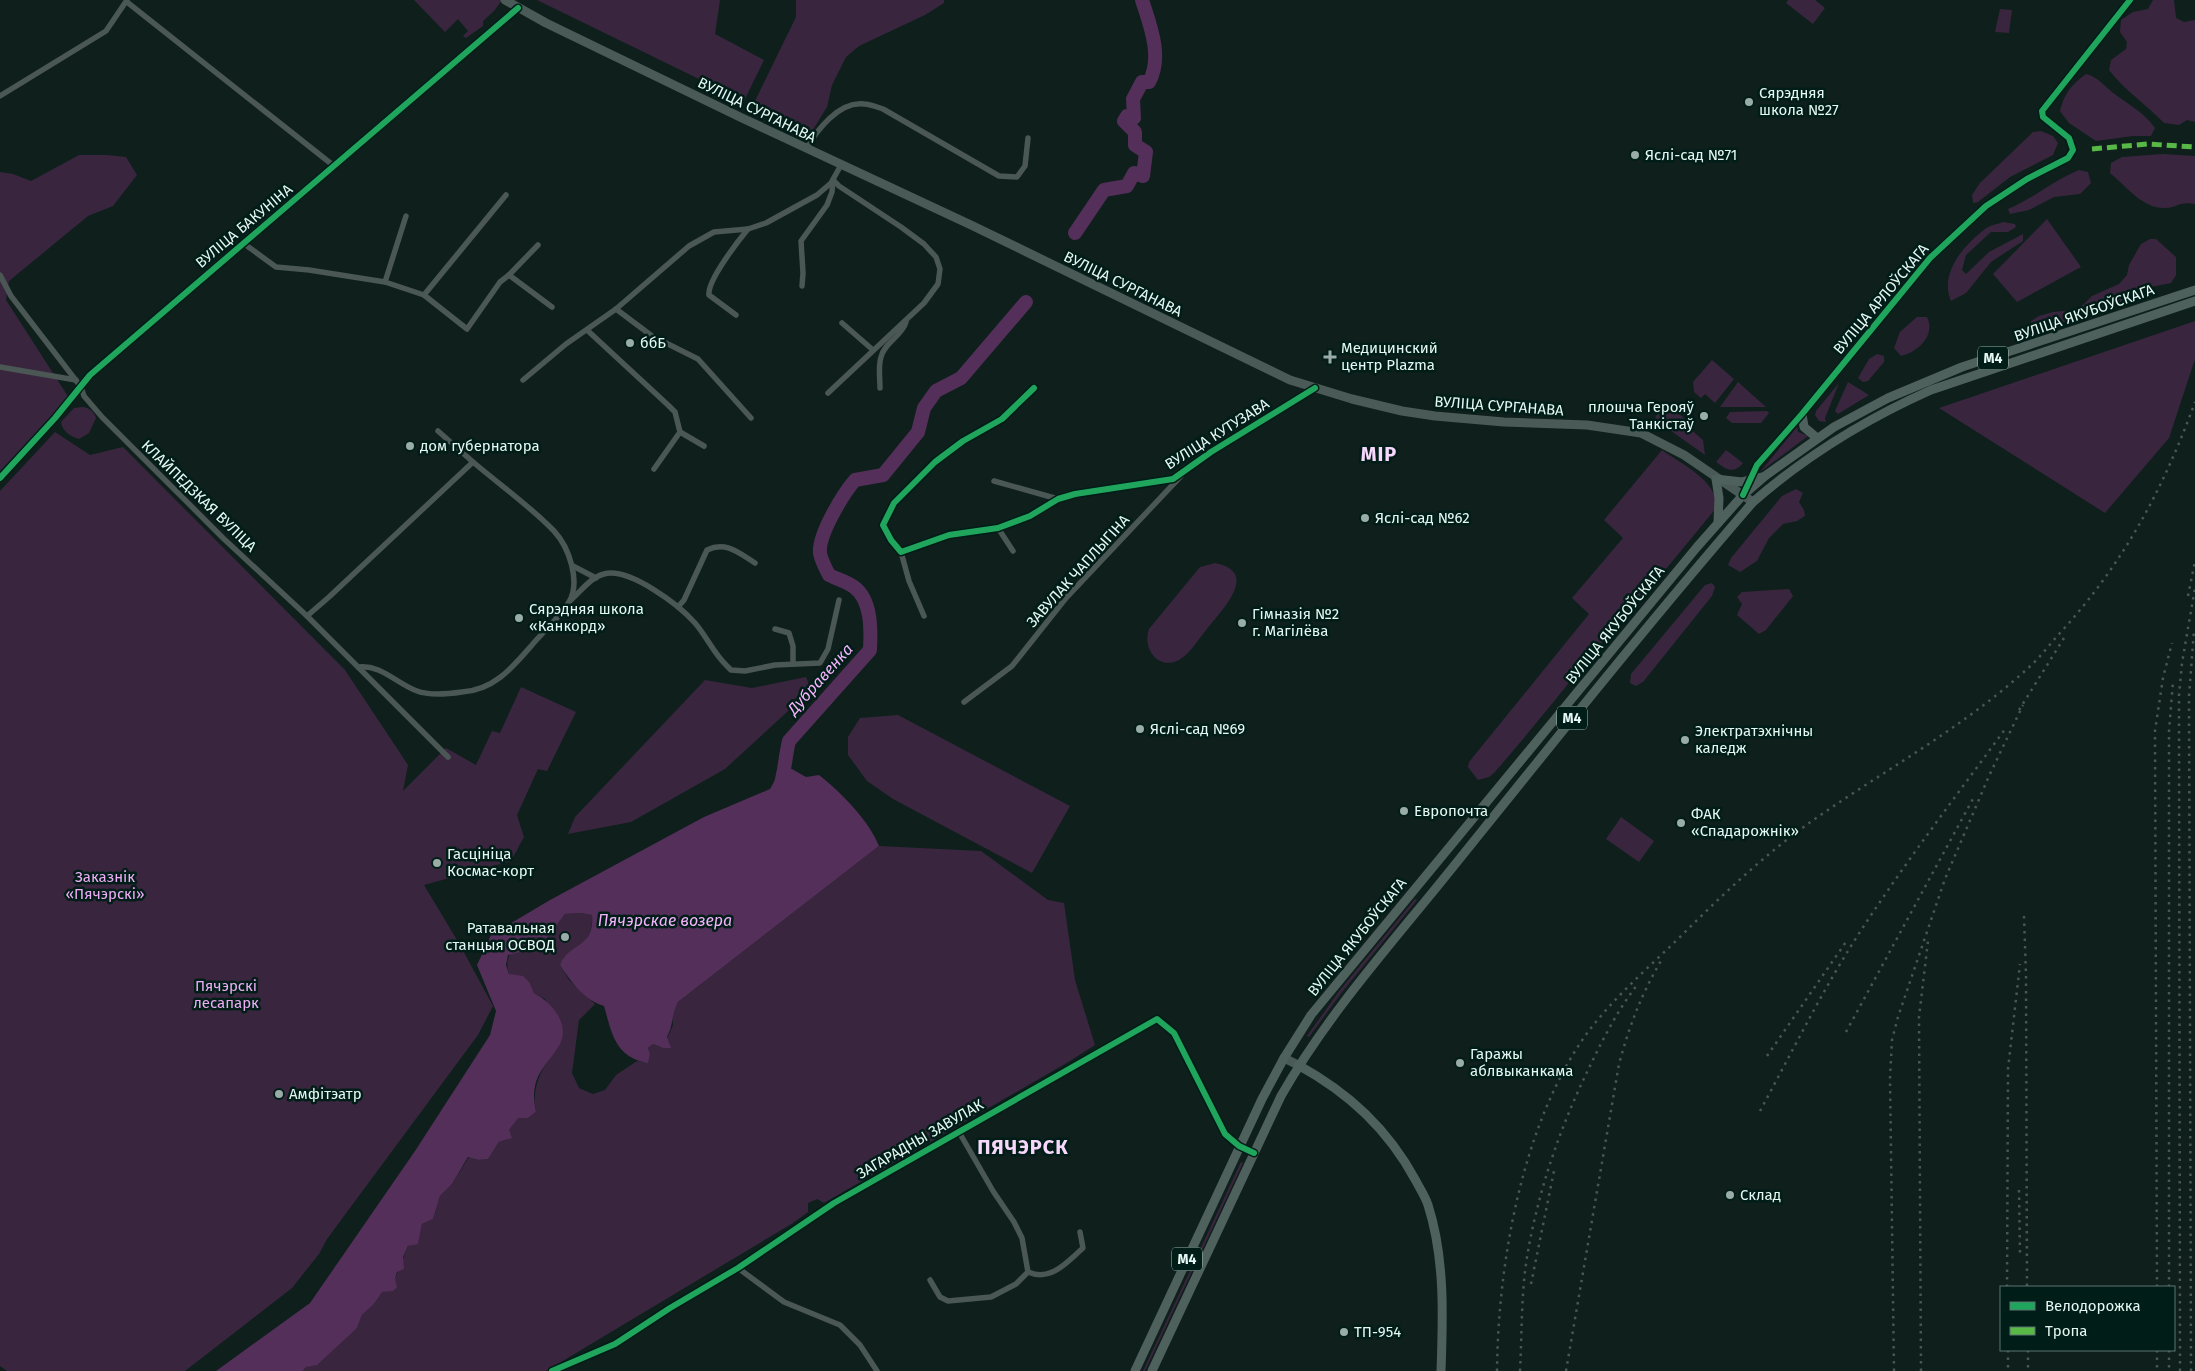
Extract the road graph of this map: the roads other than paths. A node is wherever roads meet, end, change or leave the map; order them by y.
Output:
1 (505, 0) edge
2 (2130, 0) edge
3 (127, 1) edge
4 (518, 8) junction
5 (0, 96) edge
6 (1028, 138) dead end
7 (806, 149) junction
8 (841, 165) junction
9 (334, 166) junction
10 (833, 180) junction
11 (506, 195) dead end
12 (406, 216) dead end
13 (748, 229) junction
14 (243, 243) junction
15 (538, 245) dead end
16 (0, 275) edge
17 (509, 275) junction
18 (385, 282) junction
19 (802, 286) dead end
20 (2195, 290) edge
21 (424, 296) junction
22 (2195, 302) edge
23 (552, 307) dead end
24 (616, 309) junction
25 (736, 315) dead end
26 (907, 320) junction
27 (842, 323) dead end
28 (587, 330) junction
29 (874, 350) junction
30 (0, 367) edge
31 (76, 380) junction
32 (523, 380) dead end
33 (81, 388) junction
34 (880, 388) dead end
35 (1034, 388) dead end
36 (1315, 388) junction
37 (828, 393) dead end
38 (1802, 414) junction
39 (752, 418) dead end
40 (438, 431) dead end
41 (680, 432) junction
42 (1817, 438) junction
43 (1826, 445) junction
44 (704, 446) dead end
45 (473, 462) junction
46 (654, 469) dead end
47 (1184, 472) junction
48 (1765, 476) junction
49 (0, 478) edge
50 (1716, 479) junction
51 (1749, 480) junction
52 (994, 481) dead end
53 (1743, 495) junction
54 (1058, 499) junction
55 (1753, 502) junction
56 (1718, 524) junction
57 (998, 528) junction
58 (1013, 551) dead end
59 (901, 552) junction
60 (755, 563) dead end
61 (573, 566) junction
62 (596, 578) junction
63 (838, 600) dead end
64 (570, 601) junction
65 (678, 607) junction
66 (307, 616) junction
67 (924, 616) dead end
68 (775, 629) dead end
69 (793, 664) junction
70 (358, 667) junction
71 (964, 702) dead end
72 (448, 757) dead end
73 (1284, 1058) junction
74 (1298, 1066) junction
75 (959, 1132) junction
76 (1239, 1146) junction
77 (1254, 1153) junction
78 (1080, 1232) dead end
79 (738, 1268) junction
80 (1028, 1272) junction
81 (930, 1280) dead end
82 (552, 1371) edge
83 (877, 1371) edge
84 (1134, 1371) edge
85 (1152, 1371) edge
86 (1441, 1371) edge

1 - 4 main road, ВУЛІЦА СУРГАНАВА
2 - 38 street, ВУЛІЦА АРЛОЎСКАГА
3 - 5 street
3 - 9 street
4 - 7 main road, ВУЛІЦА СУРГАНАВА
4 - 9 street, ВУЛІЦА БАКУНІНА
6 - 7 street
7 - 8 main road, ВУЛІЦА СУРГАНАВА
8 - 10 street
8 - 36 main road, ВУЛІЦА СУРГАНАВА
9 - 14 street, ВУЛІЦА БАКУНІНА
10 - 13 street
10 - 19 street
10 - 26 street
11 - 21 street
12 - 18 street
13 - 24 street
13 - 25 street
14 - 18 street
14 - 33 street, ВУЛІЦА БАКУНІНА
15 - 17 street
16 - 31 street, КЛАЙПЕДЗКАЯ ВУЛІЦА
17 - 21 street
17 - 23 street
18 - 21 street
20 - 42 main road, ВУЛІЦА ЯКУБОЎСКАГА / М4
22 - 43 main road, ВУЛІЦА ЯКУБОЎСКАГА / М4
24 - 28 street
24 - 39 street
26 - 29 street
26 - 34 street
27 - 29 street
28 - 32 street
28 - 41 street
29 - 37 street
30 - 31 street
31 - 33 street, КЛАЙПЕДЗКАЯ ВУЛІЦА
33 - 49 street, ВУЛІЦА БАКУНІНА
33 - 66 street, КЛАЙПЕДЗКАЯ ВУЛІЦА
35 - 59 street
36 - 47 street, ВУЛІЦА КУТУЗАВА
36 - 50 main road, ВУЛІЦА СУРГАНАВА
38 - 42 main road
38 - 51 street
40 - 45 street
41 - 44 street
41 - 46 street
42 - 43 street
42 - 48 main road, ВУЛІЦА ЯКУБОЎСКАГА / М4
43 - 55 main road, ВУЛІЦА ЯКУБОЎСКАГА / М4
45 - 61 street
45 - 66 street
47 - 54 street, ВУЛІЦА КУТУЗАВА
47 - 71 street, ЗАВУЛАК ЧАПЛЫГІНА
48 - 51 main road
48 - 53 main road, ВУЛІЦА ЯКУБОЎСКАГА / М4
50 - 51 main road
50 - 53 main road, ВУЛІЦА СУРГАНАВА
50 - 56 main road
51 - 53 street
52 - 54 street
53 - 55 main road, ВУЛІЦА СУРГАНАВА
53 - 56 main road, ВУЛІЦА ЯКУБОЎСКАГА / М4
54 - 57 street, ВУЛІЦА КУТУЗАВА
55 - 74 main road, ВУЛІЦА ЯКУБОЎСКАГА / М4
56 - 73 main road, ВУЛІЦА ЯКУБОЎСКАГА / М4
57 - 58 street
57 - 59 street, ВУЛІЦА КУТУЗАВА
59 - 67 street
60 - 65 street
61 - 62 street
61 - 64 street
62 - 64 street
62 - 65 street
63 - 69 street
64 - 70 street
65 - 69 street
66 - 70 street, КЛАЙПЕДЗКАЯ ВУЛІЦА
68 - 69 street
70 - 72 street, КЛАЙПЕДЗКАЯ ВУЛІЦА
73 - 74 main road
73 - 76 main road, ВУЛІЦА ЯКУБОЎСКАГА / М4
74 - 77 main road, ВУЛІЦА ЯКУБОЎСКАГА / М4
74 - 86 main road
75 - 76 street, ЗАГАРАДНЫ ЗАВУЛАК
75 - 79 street, ЗАГАРАДНЫ ЗАВУЛАК
75 - 80 street
76 - 77 street, ЗАГАРАДНЫ ЗАВУЛАК
76 - 84 main road, ВУЛІЦА ЯКУБОЎСКАГА / М4
77 - 85 main road, ВУЛІЦА ЯКУБОЎСКАГА / М4
78 - 80 street
79 - 82 street, ЗАГАРАДНЫ ЗАВУЛАК
79 - 83 street
80 - 81 street

